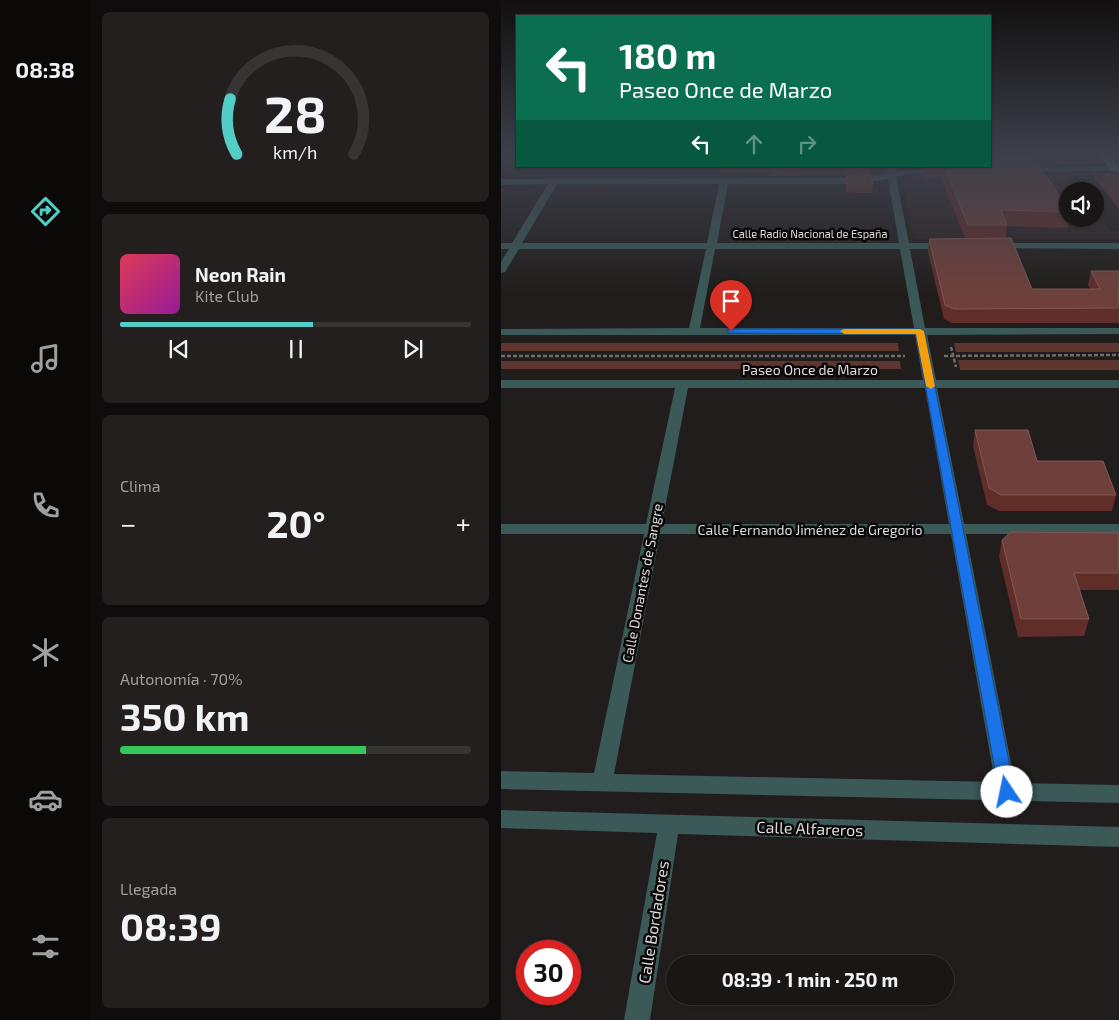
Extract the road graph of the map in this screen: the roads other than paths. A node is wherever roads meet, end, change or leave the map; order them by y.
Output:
1 (542, 202) edge
2 (720, 202) edge
3 (897, 202) edge
4 (501, 246) edge
5 (515, 246) junction
6 (711, 246) junction
7 (904, 246) junction
8 (953, 246) edge
9 (982, 246) edge
10 (1119, 246) edge
11 (501, 270) edge
12 (694, 331) junction
13 (920, 331) junction
14 (1119, 331) edge
15 (501, 332) edge
16 (501, 384) edge
17 (930, 384) junction
18 (1119, 384) edge
19 (682, 385) junction
20 (501, 529) edge
21 (653, 529) junction
22 (957, 529) junction
23 (1119, 529) edge
24 (501, 780) edge
25 (601, 782) junction
26 (1007, 792) junction
27 (1119, 794) edge
28 (501, 818) edge
29 (669, 824) junction
30 (1119, 837) edge
31 (637, 1020) edge

1 - 5 street
2 - 6 street
3 - 7 street
4 - 5 street, Calle Radio Nacional de España
5 - 6 street, Calle Radio Nacional de España
5 - 11 street
6 - 7 street, Calle Radio Nacional de España
6 - 12 street
7 - 8 street, Calle Radio Nacional de España
7 - 13 street
9 - 10 street
12 - 13 street
12 - 15 street
13 - 14 street
13 - 17 street
16 - 19 street, Paseo Once de Marzo
17 - 18 street, Paseo Once de Marzo
17 - 19 street, Paseo Once de Marzo
17 - 22 street
19 - 21 street, Calle Donantes de Sangre
20 - 21 street, Calle Fernando Jiménez de Gregorio
21 - 22 street, Calle Fernando Jiménez de Gregorio
21 - 25 street, Calle Donantes de Sangre
22 - 23 street, Calle Fernando Jiménez de Gregorio
22 - 26 street
24 - 25 street
25 - 26 street
26 - 27 street
28 - 29 street, Calle Alfareros
29 - 30 street, Calle Alfareros
29 - 31 street, Calle Bordadores

